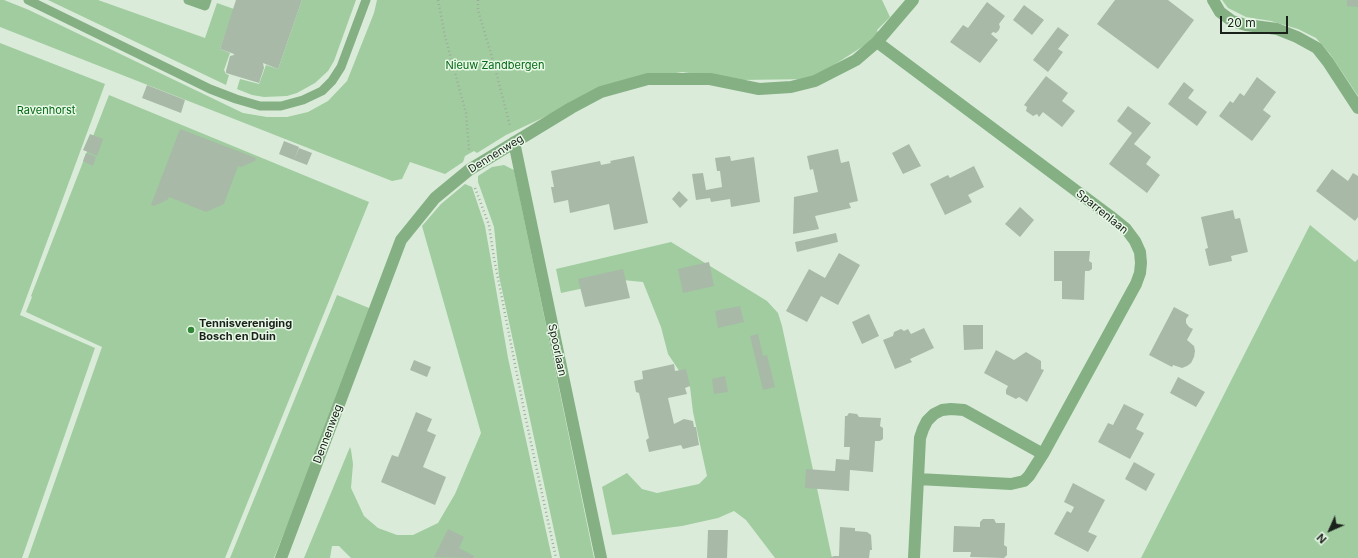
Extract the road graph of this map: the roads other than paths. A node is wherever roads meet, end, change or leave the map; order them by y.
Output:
1 (28, 0) edge
2 (188, 0) edge
3 (207, 0) edge
4 (366, 0) edge
5 (913, 0) edge
6 (1212, 0) edge
7 (877, 42) junction
8 (1358, 108) edge
9 (514, 142) junction
10 (1043, 454) junction
11 (918, 479) junction
12 (281, 558) edge
13 (601, 558) edge
14 (914, 558) edge

1 - 4 lane
2 - 3 lane
5 - 7 street, Dennenweg
6 - 8 street
7 - 9 street, Dennenweg
7 - 10 street, Sparrenlaan
9 - 12 street, Dennenweg
9 - 13 street, Spoorlaan
10 - 11 street, Sparrenlaan
10 - 11 street
11 - 14 street

